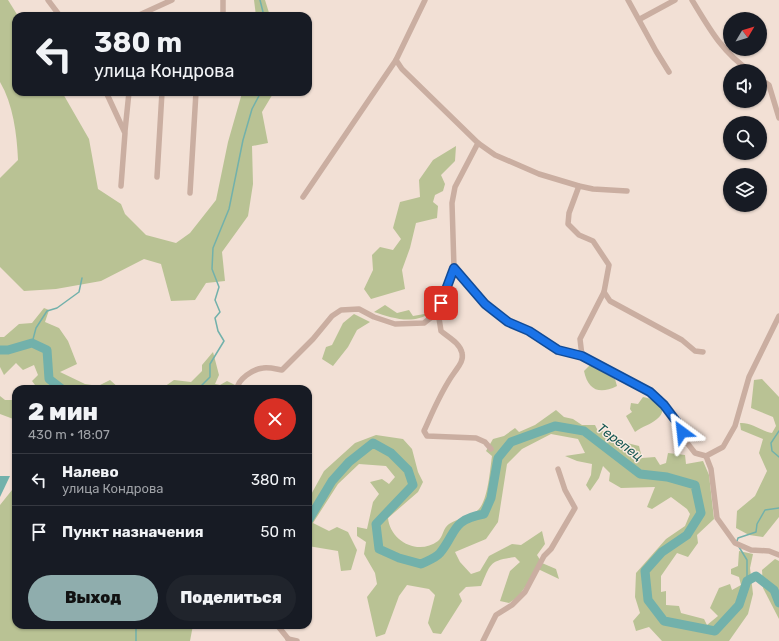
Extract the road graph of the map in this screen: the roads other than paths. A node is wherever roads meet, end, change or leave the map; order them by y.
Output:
1 (50, 0) edge
2 (172, 0) edge
3 (223, 0) edge
4 (425, 0) edge
5 (628, 0) edge
6 (675, 0) edge
7 (692, 0) edge
8 (58, 12) edge
9 (146, 12) edge
10 (223, 12) edge
11 (640, 19) junction
12 (396, 60) junction
13 (740, 64) edge
14 (669, 72) dead end
15 (767, 84) edge
16 (108, 96) edge
17 (129, 96) edge
18 (162, 96) edge
19 (196, 96) edge
20 (779, 118) edge
21 (125, 133) junction
22 (478, 143) junction
23 (157, 176) dead end
24 (121, 186) dead end
25 (579, 186) junction
26 (627, 192) dead end
27 (190, 193) dead end
28 (303, 197) dead end
29 (454, 268) junction
30 (604, 292) junction
31 (438, 312) junction
32 (779, 316) edge
33 (703, 352) dead end
34 (582, 356) junction
35 (238, 385) edge
36 (492, 449) dead end
37 (706, 456) junction
38 (558, 469) dead end
39 (779, 555) edge
40 (280, 629) edge
41 (289, 640) edge
42 (297, 641) edge
43 (483, 641) edge

1 - 8 street
2 - 9 street
3 - 10 street
4 - 12 street
5 - 11 street
6 - 11 street
7 - 13 street
11 - 14 street
12 - 22 street
12 - 28 street
15 - 20 street
16 - 21 street
17 - 21 street
18 - 23 street
19 - 27 street
21 - 24 street
22 - 25 street
22 - 29 street
25 - 26 street
25 - 30 street
29 - 31 street
29 - 34 street
30 - 33 street
30 - 34 street
31 - 35 street
31 - 36 street
32 - 37 street
34 - 37 street
37 - 39 street
38 - 43 street
40 - 41 street
41 - 42 street

